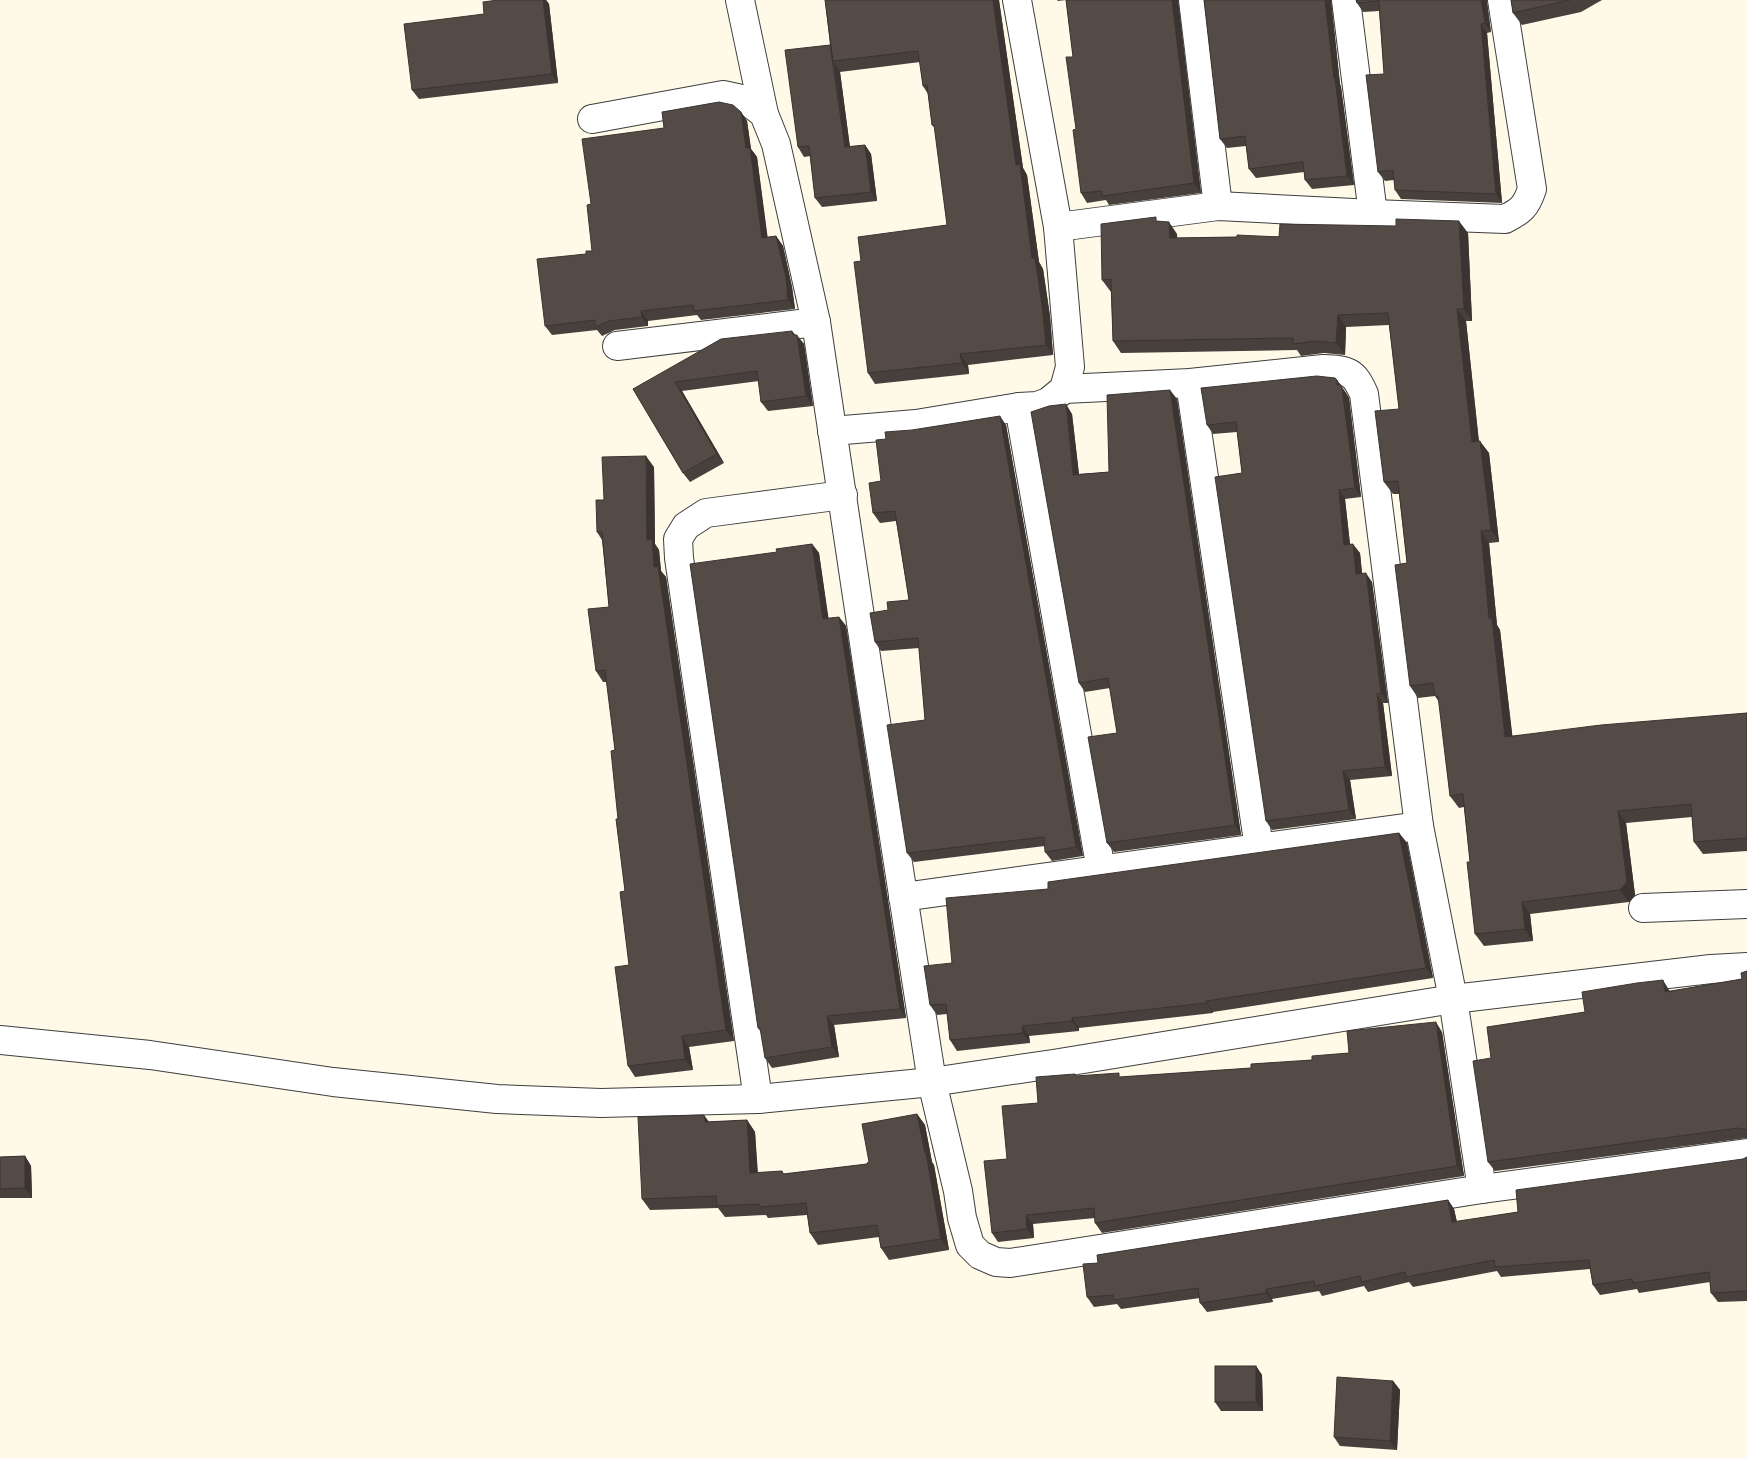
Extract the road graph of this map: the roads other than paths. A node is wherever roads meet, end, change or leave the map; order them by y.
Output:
1 (740, 0) edge
2 (1017, 0) edge
3 (1193, 0) edge
4 (1346, 0) edge
5 (1502, 0) edge
6 (764, 114) junction
7 (592, 119) dead end
8 (1218, 206) junction
9 (1373, 214) junction
10 (1058, 226) junction
11 (816, 322) junction
12 (617, 346) dead end
13 (1190, 383) junction
14 (1064, 390) junction
15 (1019, 407) junction
16 (832, 431) junction
17 (843, 496) junction
18 (1419, 826) junction
19 (1259, 848) junction
20 (1101, 870) junction
21 (903, 897) junction
22 (1747, 904) edge
23 (1643, 908) dead end
24 (1747, 967) edge
25 (1453, 1000) junction
26 (0, 1040) edge
27 (932, 1082) junction
28 (758, 1099) junction
29 (1747, 1153) edge
30 (1482, 1189) junction

1 - 6 street
2 - 10 street
3 - 8 street
4 - 9 street
5 - 9 street
6 - 7 street
6 - 11 street
8 - 9 street
8 - 10 street
10 - 14 street
11 - 12 street
11 - 16 street
13 - 14 street
13 - 18 street
13 - 19 street
14 - 15 street
15 - 16 street
15 - 20 street
16 - 17 street
17 - 21 street
17 - 28 street
18 - 19 street
18 - 25 street
19 - 20 street
20 - 21 street
21 - 27 street
22 - 23 street
24 - 25 street
25 - 27 street
25 - 30 street
26 - 28 street
27 - 28 street
27 - 30 street
29 - 30 street

